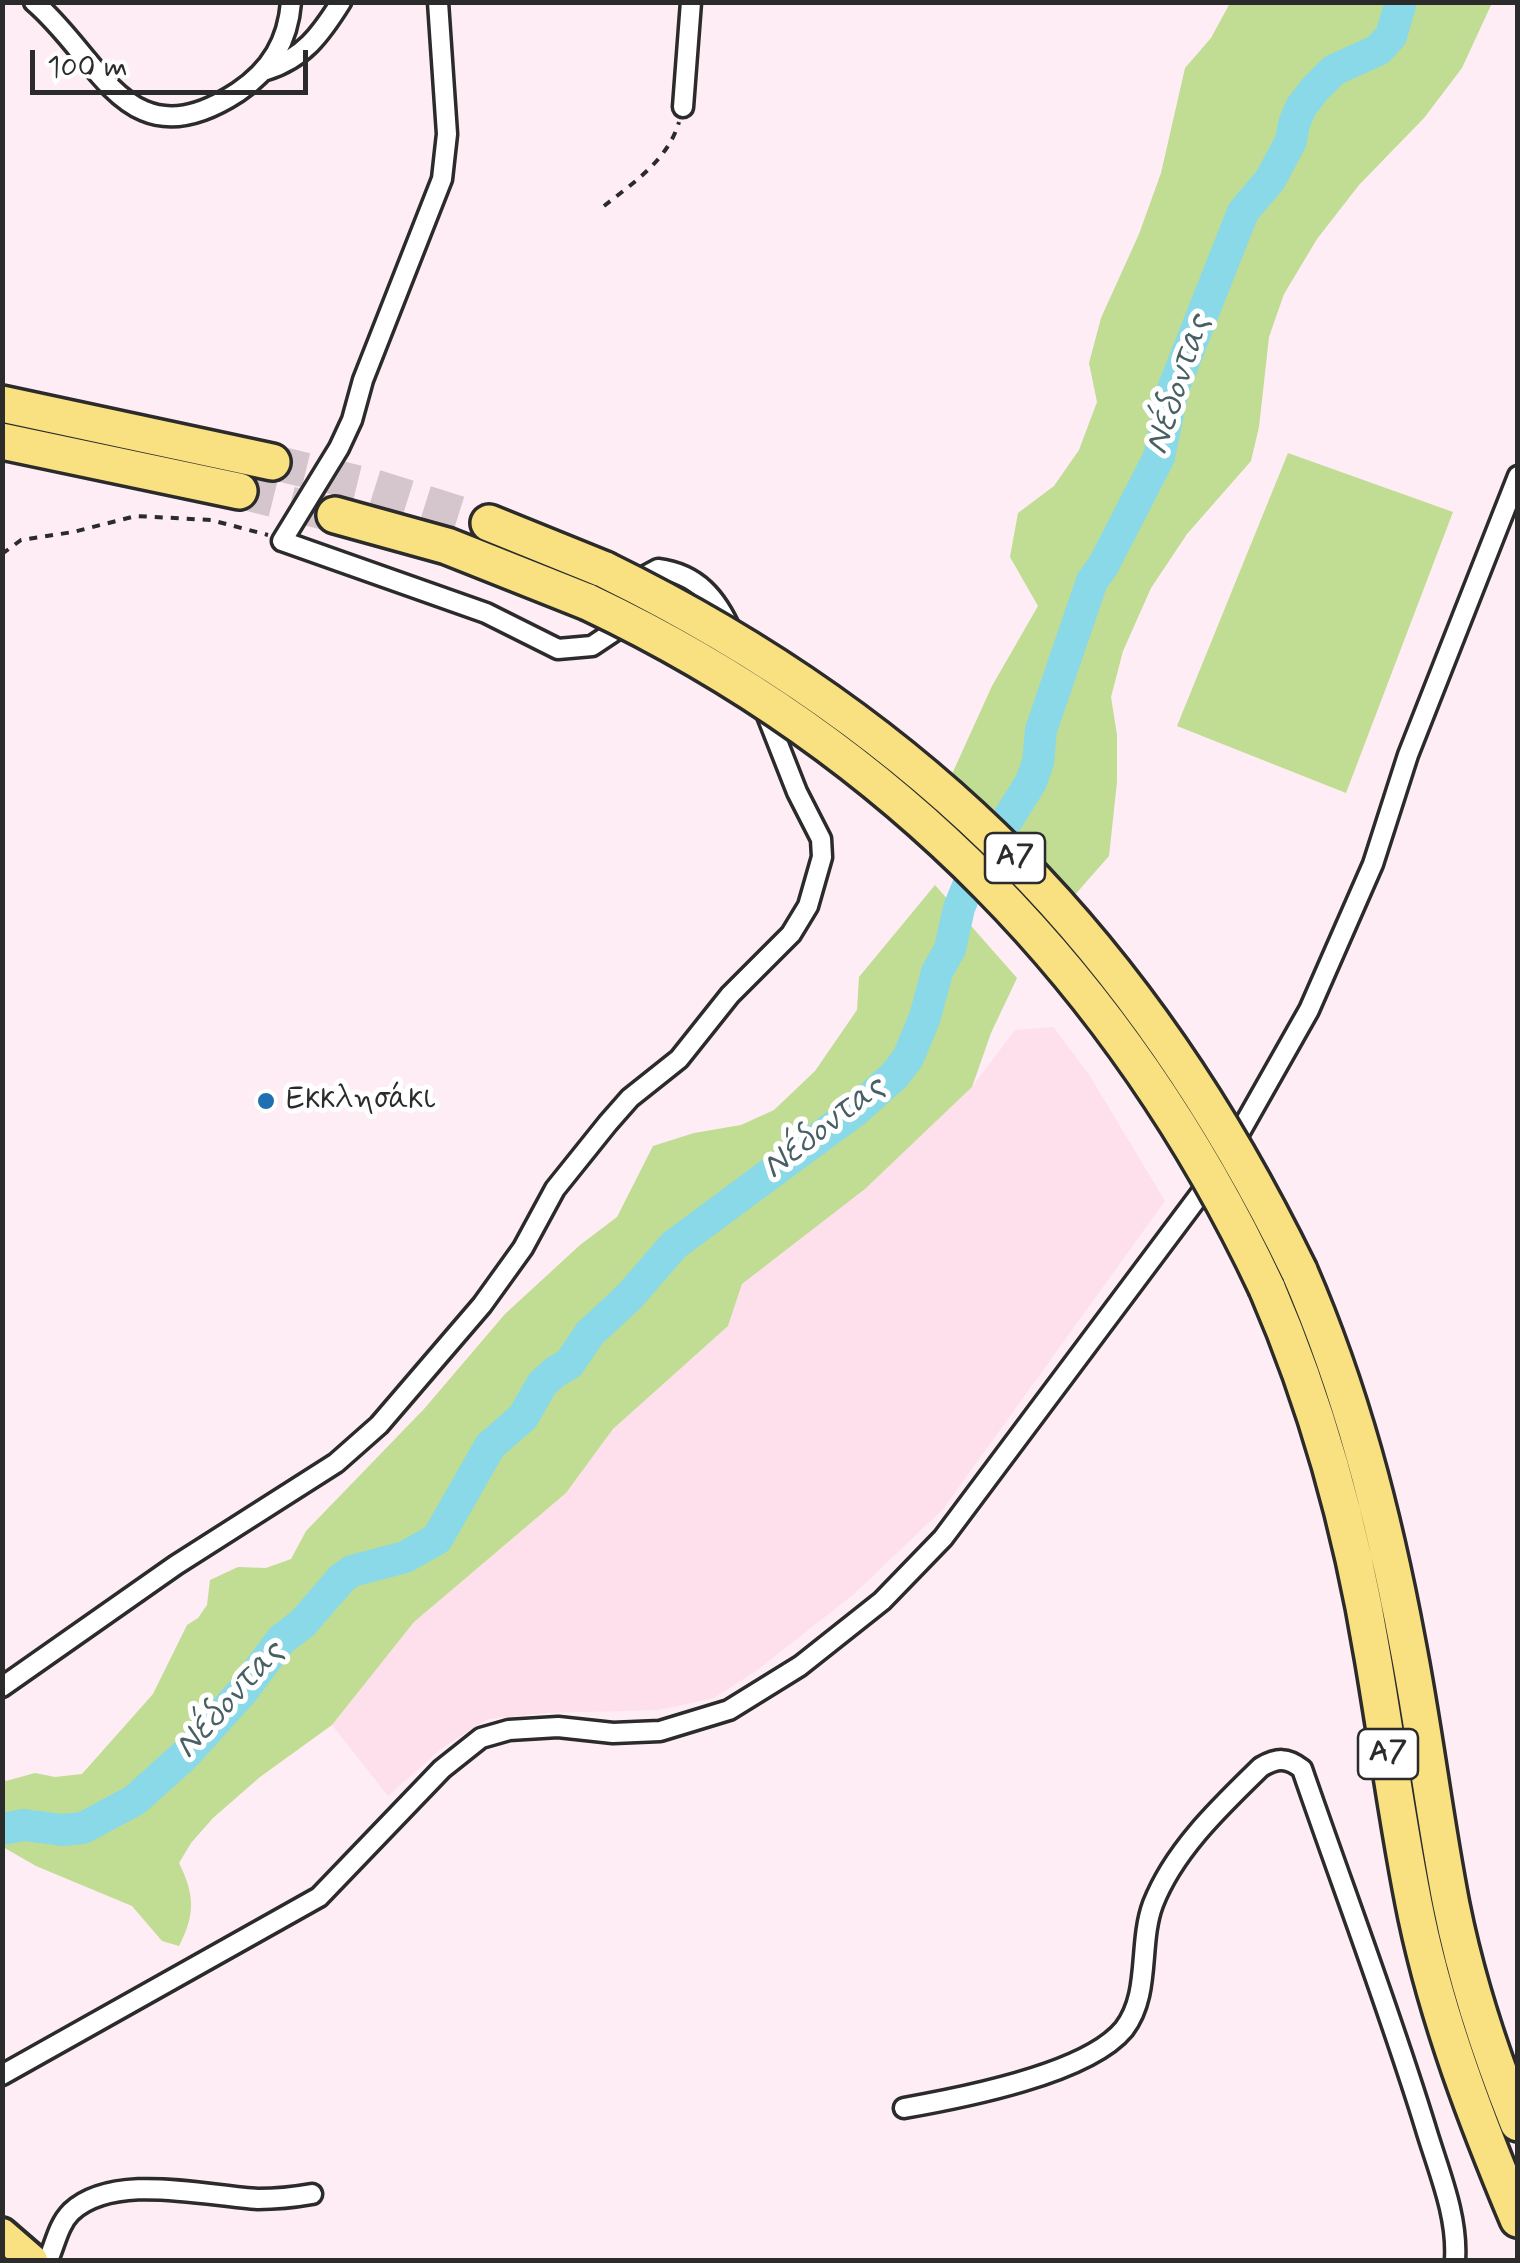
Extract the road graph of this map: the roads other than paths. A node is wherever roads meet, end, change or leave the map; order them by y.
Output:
1 (34, 2) edge
2 (291, 2) edge
3 (342, 2) edge
4 (438, 2) edge
5 (692, 2) edge
6 (263, 72) junction
7 (682, 107) road end
8 (2, 404) edge
9 (2, 441) edge
10 (272, 462) tunnel mouth
11 (1518, 476) edge
12 (239, 491) tunnel mouth
13 (335, 515) tunnel mouth
14 (489, 523) tunnel mouth
15 (2, 1687) edge
16 (2, 2075) edge
17 (904, 2108) dead end
18 (1518, 2123) edge
19 (312, 2194) dead end
20 (1518, 2219) edge
21 (2, 2234) edge
22 (32, 2260) edge
23 (48, 2260) edge
24 (1455, 2260) edge

1 - 6 street
2 - 6 street
3 - 6 street
4 - 15 street
5 - 7 street
8 - 10 highway
9 - 12 highway
11 - 16 street
13 - 20 highway, Α7, bridge
14 - 18 highway, Α7, bridge
17 - 24 street
19 - 23 street
21 - 22 main road

